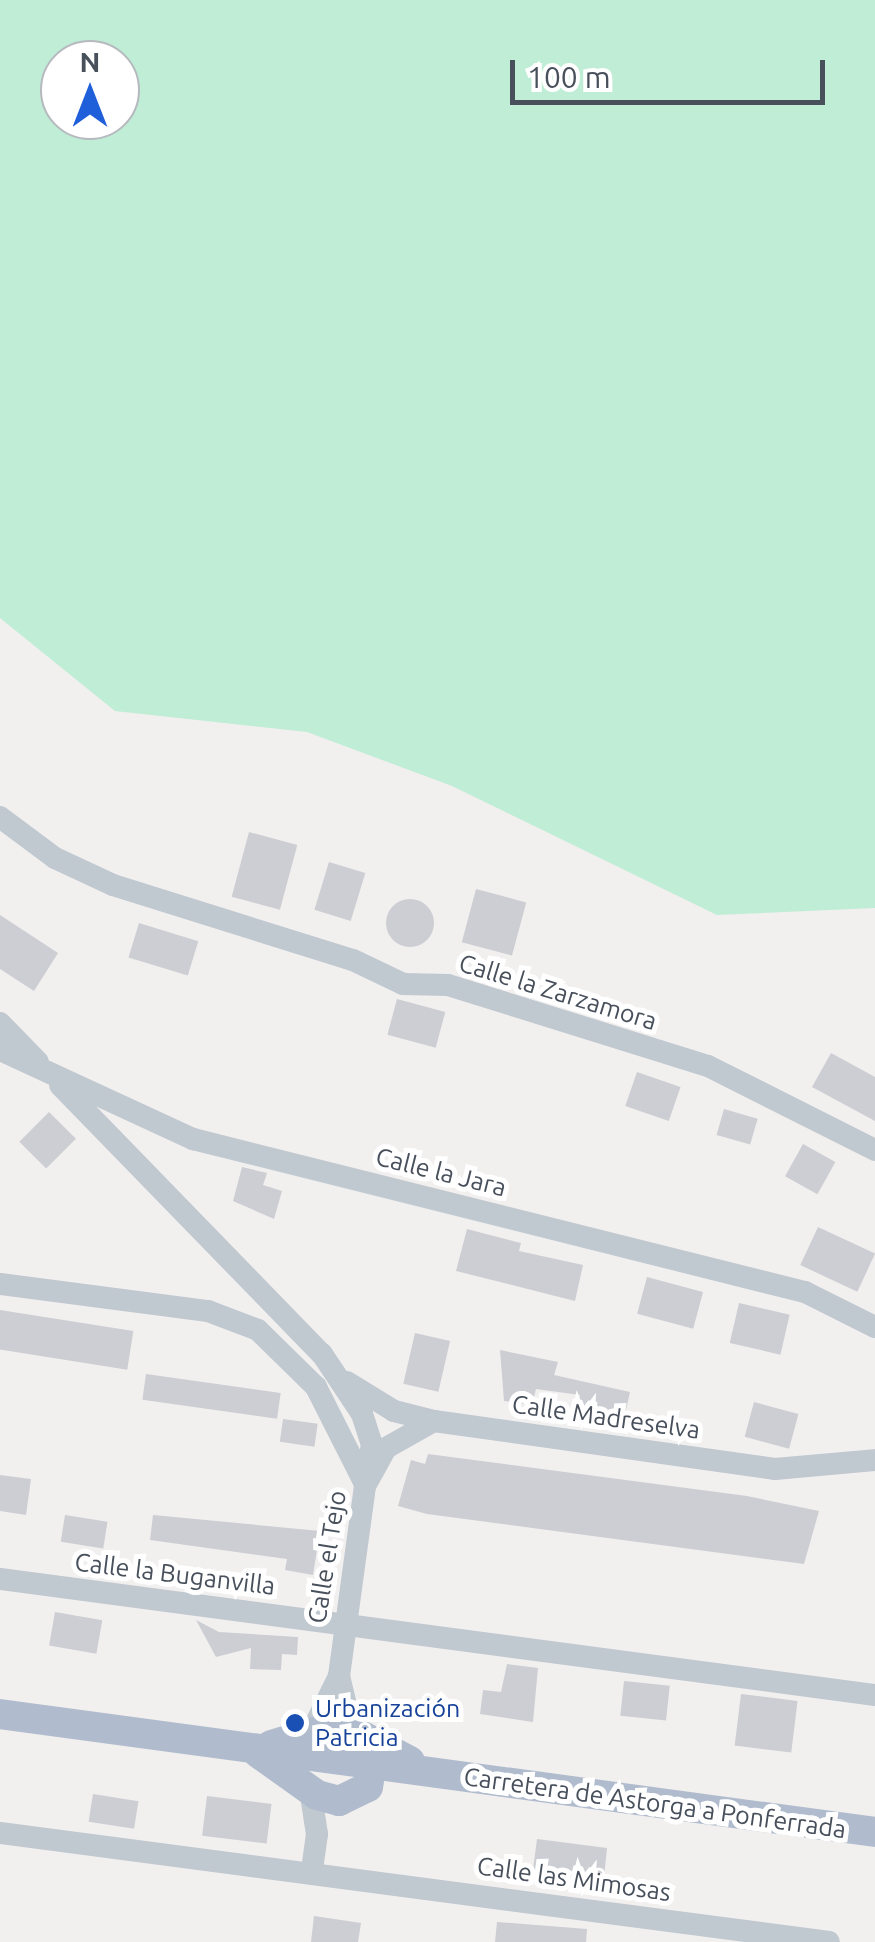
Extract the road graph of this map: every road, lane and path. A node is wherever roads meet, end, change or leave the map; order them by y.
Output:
1 (0, 817) edge
2 (0, 1023) edge
3 (0, 1050) edge
4 (50, 1075) junction
5 (875, 1150) edge
6 (0, 1284) edge
7 (875, 1327) edge
8 (338, 1377) junction
9 (434, 1421) junction
10 (875, 1460) edge
11 (366, 1486) junction
12 (0, 1578) edge
13 (343, 1623) junction
14 (338, 1676) junction
15 (875, 1695) edge
16 (0, 1714) edge
17 (305, 1745) junction
18 (253, 1749) junction
19 (363, 1764) junction
20 (436, 1773) junction
21 (310, 1789) junction
22 (875, 1832) edge
23 (0, 1833) edge
24 (318, 1834) junction
25 (312, 1868) junction
26 (829, 1942) edge

1 - 5 street, Calle la Zarzamora
2 - 4 street, Calle Madreselva
3 - 4 street, Calle la Jara
4 - 7 street, Calle la Jara
4 - 8 street, Calle Madreselva
6 - 11 street
8 - 9 street, Calle Madreselva
8 - 11 street, Calle Madreselva
9 - 10 street, Calle Madreselva
9 - 11 street, Calle el Tejo
11 - 13 street, Calle el Tejo
12 - 13 street, Calle la Buganvilla
13 - 14 street, Calle el Tejo
13 - 15 street, Calle la Buganvilla
14 - 17 street
14 - 19 street
16 - 18 main road, Carretera de Astorga a Ponferrada
17 - 18 main road, Carretera de Astorga a Ponferrada
17 - 19 main road, Carretera de Astorga a Ponferrada
17 - 19 main road, Carretera de Astorga a Ponferrada
17 - 21 main road
18 - 21 main road, Carretera de Astorga a Ponferrada
19 - 20 main road, Carretera de Astorga a Ponferrada
19 - 20 main road, Carretera de Astorga a Ponferrada
19 - 21 main road, Carretera de Astorga a Ponferrada
19 - 24 street
20 - 22 main road, Carretera de Astorga a Ponferrada
21 - 24 street
23 - 25 street, Calle las Mimosas
24 - 25 street
25 - 26 street, Calle las Mimosas

